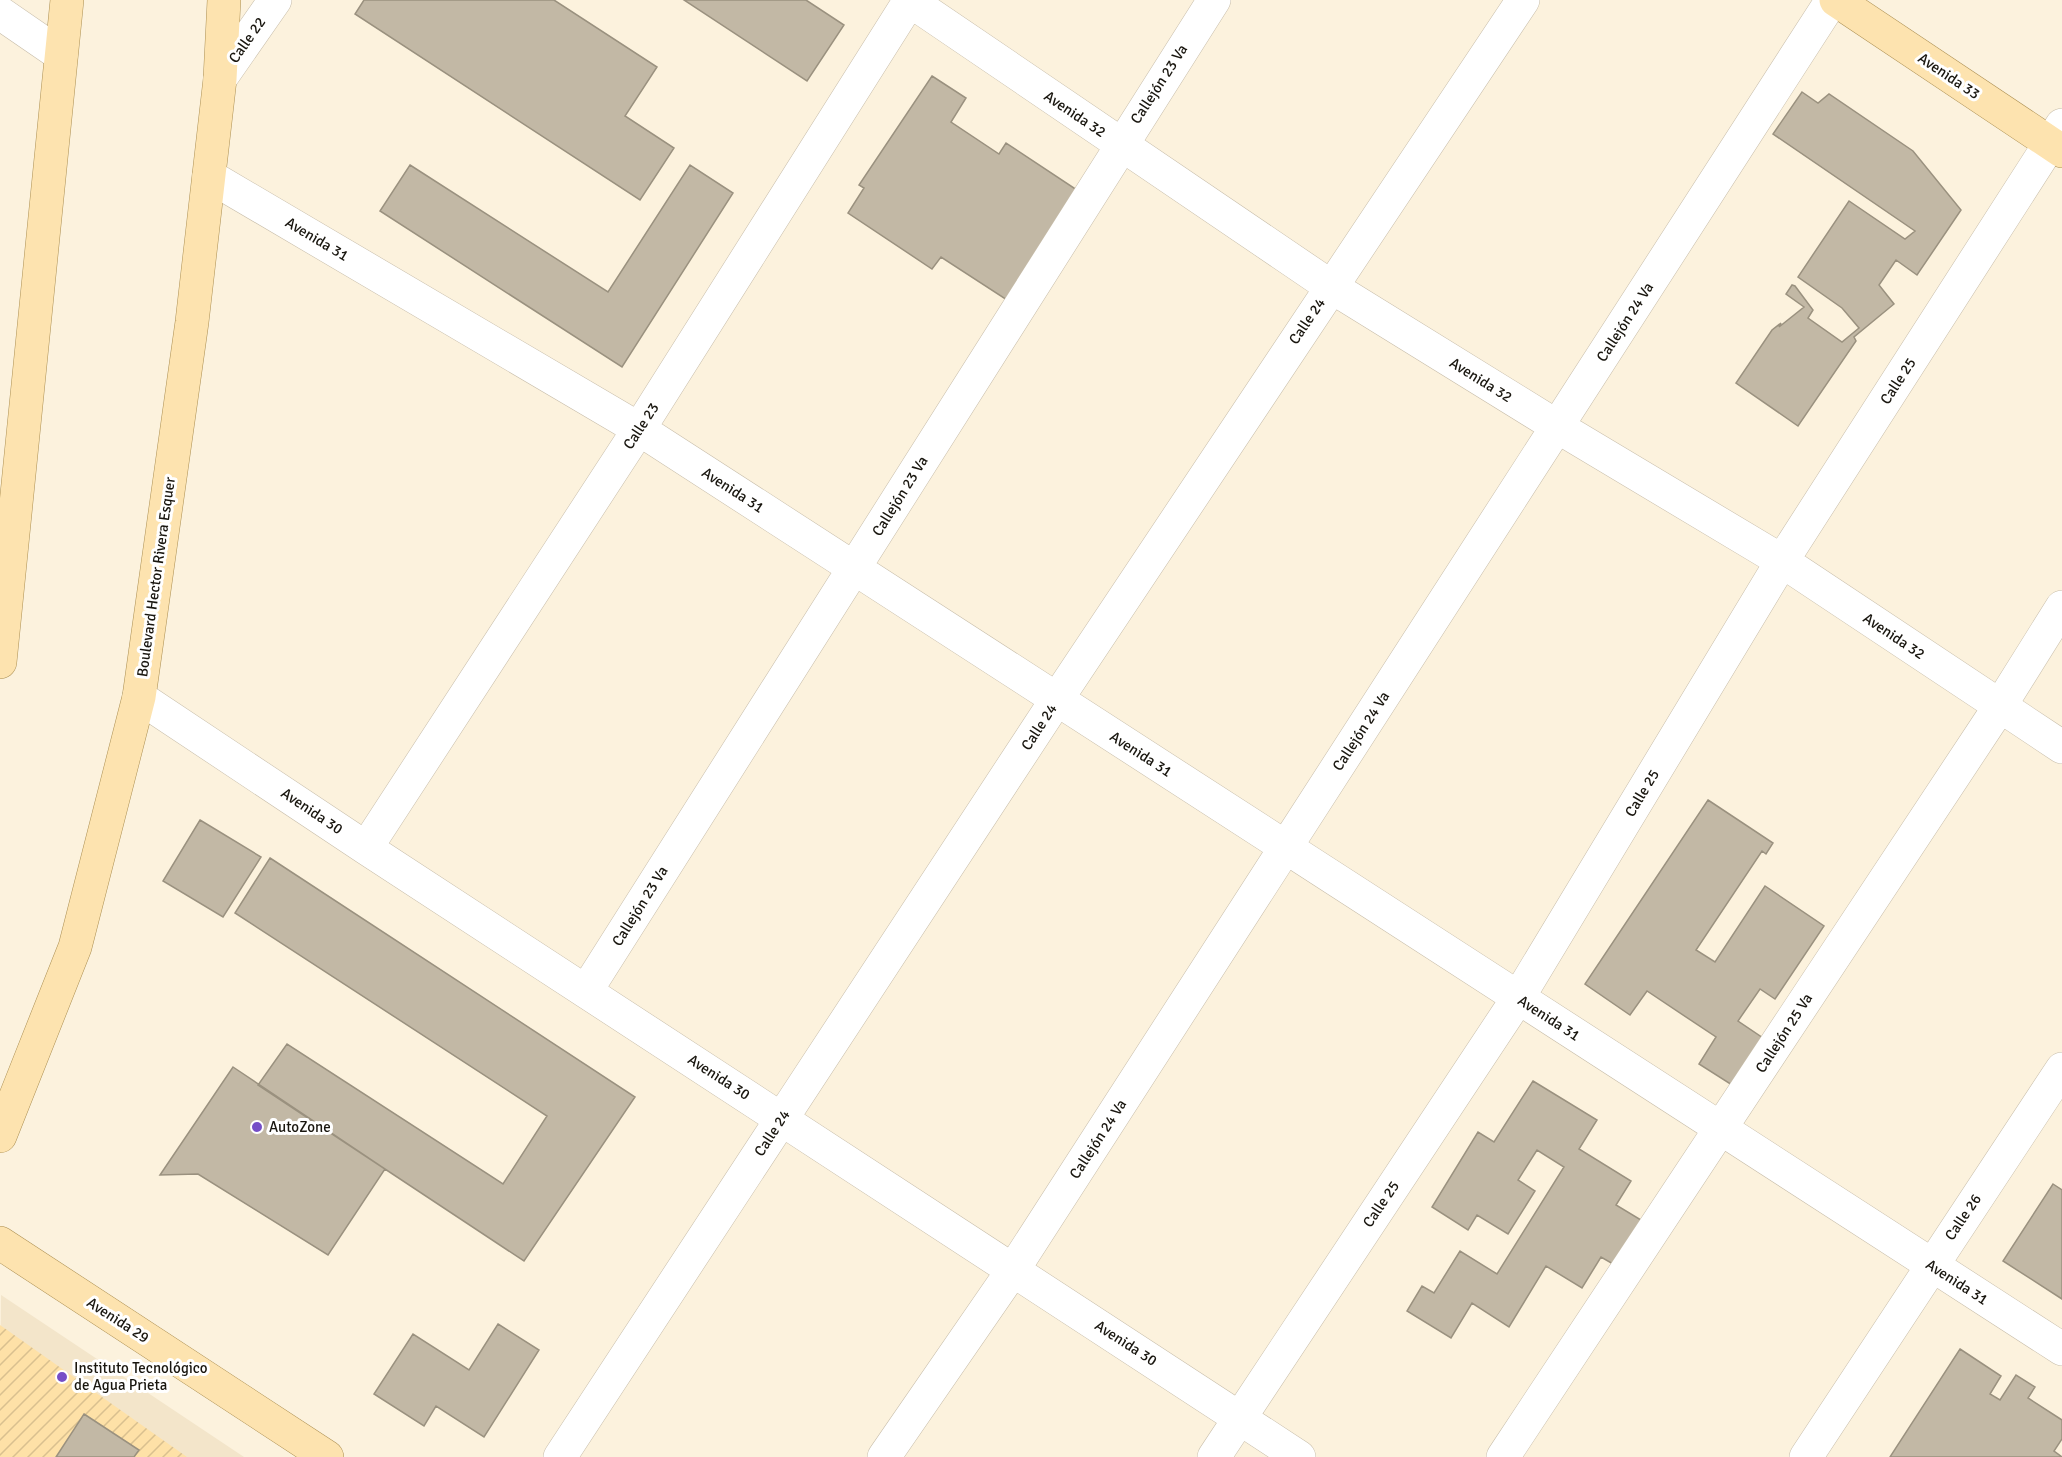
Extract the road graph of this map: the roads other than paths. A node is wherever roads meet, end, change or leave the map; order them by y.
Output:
1 (67, 0) edge
2 (224, 0) edge
3 (275, 0) edge
4 (910, 0) edge
5 (1214, 0) edge
6 (1523, 0) edge
7 (1834, 0) edge
8 (0, 13) edge
9 (61, 55) junction
10 (220, 80) junction
11 (2058, 140) edge
12 (1120, 145) junction
13 (209, 176) junction
14 (1330, 286) junction
15 (1558, 427) junction
16 (639, 429) junction
17 (1782, 561) junction
18 (854, 568) junction
19 (4, 586) edge
20 (2062, 607) edge
21 (0, 662) edge
22 (139, 697) junction
23 (1057, 699) junction
24 (2000, 706) junction
25 (2062, 747) edge
26 (366, 848) junction
27 (1285, 849) junction
28 (586, 991) junction
29 (1518, 998) junction
30 (2062, 1069) edge
31 (781, 1118) junction
32 (1720, 1130) junction
33 (0, 1136) edge
34 (0, 1243) edge
35 (1931, 1265) junction
36 (1013, 1270) junction
37 (2062, 1349) edge
38 (1239, 1417) junction
39 (327, 1457) edge
40 (560, 1457) edge
41 (884, 1457) edge
42 (1214, 1457) edge
43 (1299, 1457) edge
44 (1503, 1457) edge
45 (1806, 1457) edge

1 - 9 main road
2 - 10 main road, Boulevard Hector Rivera Esquer
3 - 10 street, Calle 22
4 - 12 street, Avenida 32
4 - 16 street, Calle 23
5 - 12 street, Callejón 23 Va
6 - 14 street, Calle 24
7 - 11 main road, Avenida 33
7 - 15 street, Callejón 24 Va
8 - 9 street
9 - 19 main road
10 - 13 main road, Boulevard Hector Rivera Esquer
11 - 17 street, Calle 25
12 - 14 street, Avenida 32
12 - 18 street, Callejón 23 Va
13 - 16 street, Avenida 31
13 - 22 main road, Boulevard Hector Rivera Esquer
14 - 15 street, Avenida 32
14 - 23 street, Calle 24
15 - 17 street, Avenida 32
15 - 27 street, Callejón 24 Va
16 - 18 street, Avenida 31
16 - 26 street, Calle 23
17 - 24 street, Avenida 32
17 - 29 street, Calle 25
18 - 23 street, Avenida 31
18 - 28 street, Callejón 23 Va
19 - 21 main road
20 - 24 street, Callejón 25 Va
22 - 26 street, Avenida 30
22 - 33 main road, Boulevard Hector Rivera Esquer
23 - 27 street, Avenida 31
23 - 31 street, Calle 24
24 - 25 street, Avenida 32
24 - 32 street, Callejón 25 Va
26 - 28 street, Avenida 30
27 - 29 street, Avenida 31
27 - 36 street, Callejón 24 Va
28 - 31 street, Avenida 30
29 - 32 street, Avenida 31
29 - 38 street, Calle 25
30 - 35 street, Calle 26
31 - 36 street, Avenida 30
31 - 40 street, Calle 24
32 - 35 street, Avenida 31
32 - 44 street, Callejón 25 Va
34 - 39 main road, Avenida 29
35 - 37 street, Avenida 31
35 - 45 street, Calle 26
36 - 38 street, Avenida 30
36 - 41 street, Callejón 24 Va
38 - 42 street, Calle 25
38 - 43 street, Avenida 30

